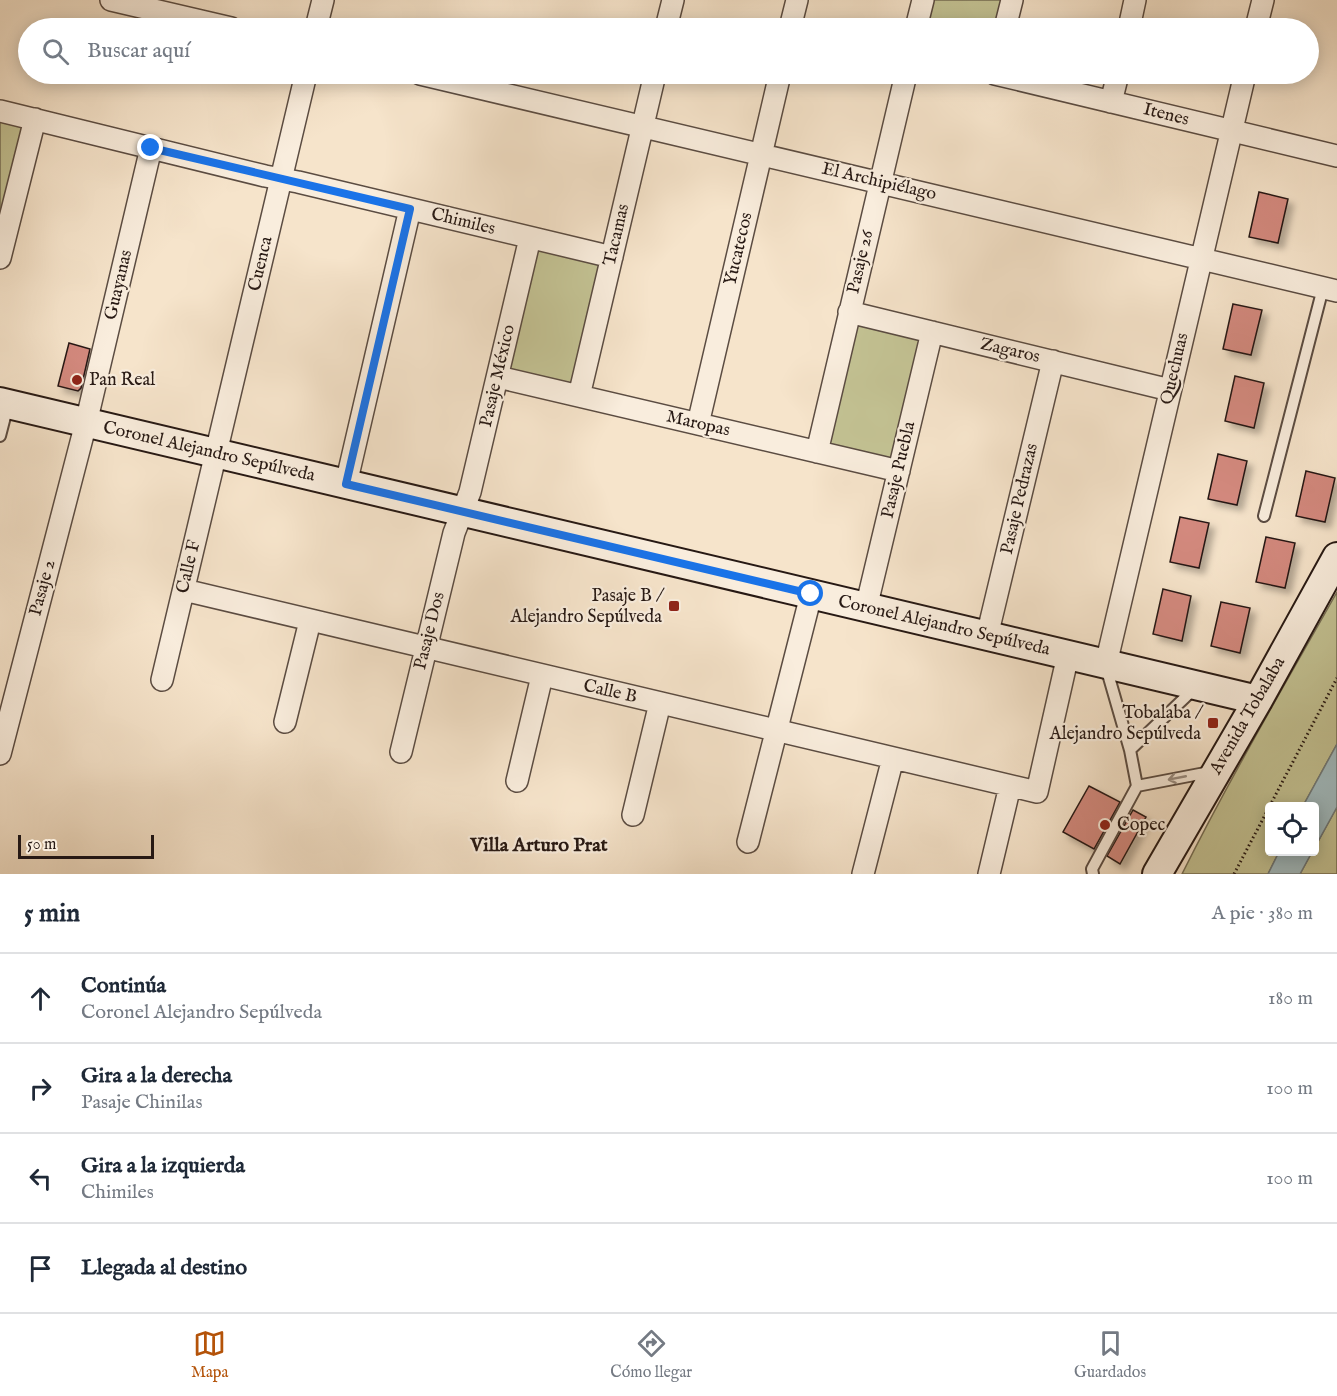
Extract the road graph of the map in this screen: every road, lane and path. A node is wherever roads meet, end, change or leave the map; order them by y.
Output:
1 (111, 0) edge
2 (323, 0) edge
3 (673, 0) edge
4 (797, 0) edge
5 (923, 0) edge
6 (1012, 0) edge
7 (1135, 0) edge
8 (1263, 0) edge
9 (188, 18) edge
10 (318, 18) edge
11 (668, 18) edge
12 (792, 18) edge
13 (918, 18) edge
14 (1008, 18) edge
15 (1131, 18) edge
16 (1258, 18) edge
17 (304, 84) edge
18 (463, 84) edge
19 (653, 84) edge
20 (778, 84) edge
21 (904, 84) edge
22 (1036, 84) edge
23 (1116, 84) edge
24 (1243, 84) edge
25 (1111, 102) junction
26 (0, 111) edge
27 (35, 119) junction
28 (643, 126) junction
29 (1232, 131) junction
30 (151, 148) junction
31 (761, 154) junction
32 (1337, 156) edge
33 (281, 179) junction
34 (880, 183) junction
35 (410, 209) junction
36 (530, 238) junction
37 (0, 258) edge
38 (612, 258) junction
39 (1201, 259) junction
40 (1330, 289) edge
41 (849, 312) junction
42 (932, 332) junction
43 (1053, 361) junction
44 (498, 377) junction
45 (1170, 390) junction
46 (579, 396) junction
47 (4, 403) edge
48 (86, 423) junction
49 (698, 424) junction
50 (0, 436) edge
51 (817, 452) junction
52 (216, 454) junction
53 (899, 471) junction
54 (346, 484) junction
55 (463, 512) junction
56 (1264, 516) dead end
57 (1337, 557) edge
58 (183, 590) junction
59 (811, 594) junction
60 (866, 608) junction
61 (310, 621) junction
62 (987, 636) junction
63 (426, 648) junction
64 (1068, 655) junction
65 (1106, 664) junction
66 (542, 675) junction
67 (1337, 678) edge
68 (162, 680) dead end
69 (1197, 686) junction
70 (1258, 700) junction
71 (660, 703) junction
72 (285, 722) dead end
73 (776, 731) junction
74 (1130, 750) junction
75 (401, 752) dead end
76 (0, 754) edge
77 (892, 758) junction
78 (1216, 771) junction
79 (517, 781) dead end
80 (1010, 786) junction
81 (1137, 786) junction
82 (633, 814) dead end
83 (748, 842) dead end
84 (864, 874) edge
85 (989, 874) edge
86 (1093, 874) edge
87 (1157, 874) edge
88 (1234, 874) edge

1 - 9 street
2 - 10 street
3 - 11 street
4 - 12 street
5 - 13 street
6 - 14 street
7 - 15 street
8 - 16 street
17 - 33 street, Cuenca
18 - 28 street, El Archipiélago
19 - 28 street, Tacamas
20 - 31 street, Yucatecos
21 - 34 street, Pasaje 26
22 - 25 street, Itenes
23 - 25 street
24 - 29 street, Quechuas
25 - 29 street, Itenes
26 - 27 street, Chimiles
27 - 30 street, Chimiles
27 - 37 street
28 - 31 street, El Archipiélago
28 - 38 street, Tacamas
29 - 32 street, Itenes
29 - 39 street, Quechuas
30 - 33 street, Chimiles
30 - 48 street, Guayanas
31 - 34 street, El Archipiélago
31 - 49 street, Yucatecos
33 - 35 street, Chimiles
33 - 52 street, Cuenca
34 - 39 street, El Archipiélago
34 - 41 street, Pasaje 26
35 - 36 street, Chimiles
35 - 54 street
36 - 38 street, Chimiles
36 - 44 street, Pasaje México
38 - 46 street, Tacamas
39 - 40 street, El Archipiélago
39 - 45 street, Quechuas
40 - 56 lane
41 - 42 street, Zagaros
41 - 51 street, Pasaje 26
42 - 43 street, Zagaros
42 - 53 street, Pasaje Puebla
43 - 45 street, Zagaros
43 - 62 street, Pasaje Pedrazas
44 - 46 street, Maropas
44 - 55 street, Pasaje México
45 - 65 street, Quechuas
46 - 49 street, Maropas
47 - 48 street, Coronel Alejandro Sepúlveda
47 - 50 lane
48 - 52 street, Coronel Alejandro Sepúlveda
48 - 76 street, Pasaje 2
49 - 51 street, Maropas
51 - 53 street, Maropas
52 - 54 street, Coronel Alejandro Sepúlveda
52 - 58 street, Calle F
53 - 60 street, Pasaje Puebla
54 - 55 street, Coronel Alejandro Sepúlveda
55 - 59 street, Coronel Alejandro Sepúlveda
55 - 63 street, Pasaje Dos
57 - 70 street, Avenida Tobalaba
58 - 61 street, Calle B
58 - 68 street, Calle F
59 - 60 street, Coronel Alejandro Sepúlveda
59 - 73 street
60 - 62 street, Coronel Alejandro Sepúlveda
61 - 63 street, Calle B
61 - 72 street
62 - 64 street, Coronel Alejandro Sepúlveda
63 - 66 street, Calle B
63 - 75 street, Pasaje Dos
64 - 65 street, Coronel Alejandro Sepúlveda
64 - 80 street, Calle B
65 - 69 street, Coronel Alejandro Sepúlveda
65 - 74 lane
66 - 71 street, Calle B
66 - 79 street
67 - 88 path
69 - 70 street, Coronel Alejandro Sepúlveda
69 - 74 lane
70 - 78 street, Avenida Tobalaba
71 - 73 street, Calle B
71 - 82 street
73 - 77 street, Calle B
73 - 83 street
74 - 81 lane
77 - 80 street, Calle B
77 - 84 street
78 -> 81 lane
78 - 87 street, Avenida Tobalaba
80 - 85 street
81 - 86 lane

